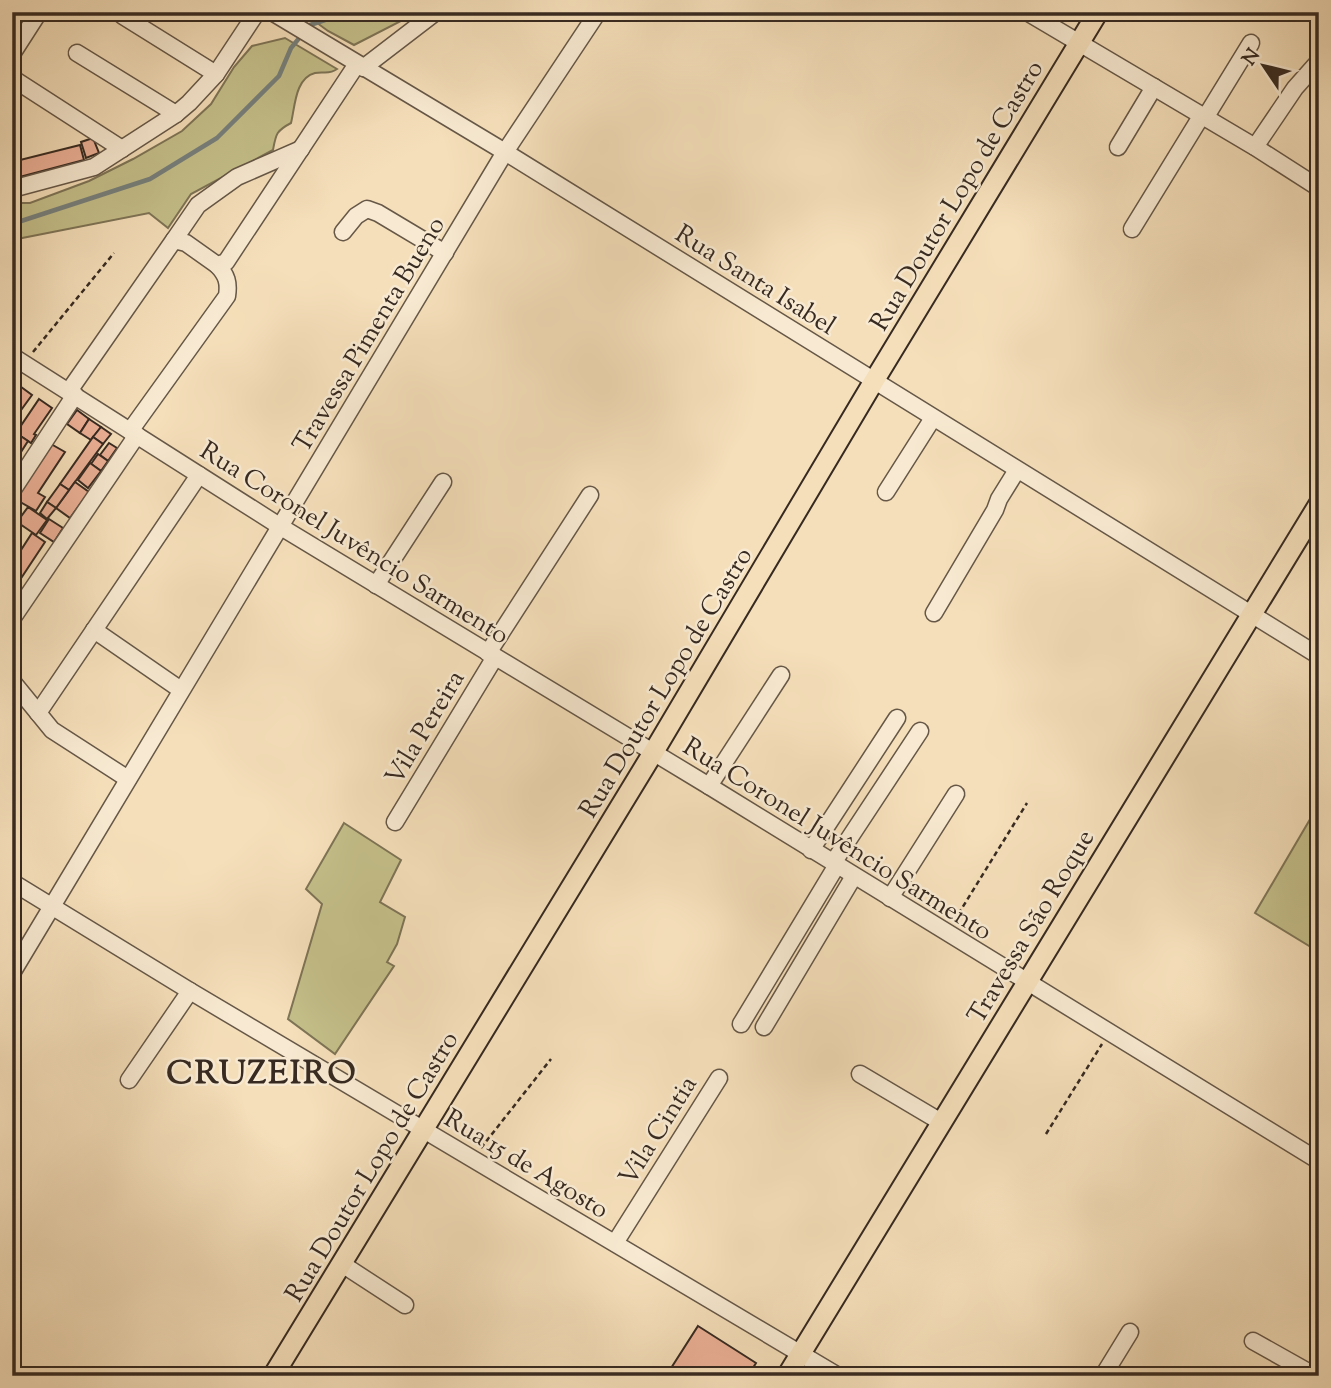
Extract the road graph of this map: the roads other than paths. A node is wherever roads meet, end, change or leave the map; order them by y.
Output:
1 (39, 12) edge
2 (257, 12) edge
3 (436, 12) edge
4 (598, 12) edge
5 (1027, 12) edge
6 (1098, 12) edge
7 (122, 16) dead end
8 (286, 18) edge
9 (1251, 43) dead end
10 (1079, 44) junction
11 (77, 53) dead end
12 (12, 54) edge
13 (1319, 61) edge
14 (360, 66) junction
15 (216, 74) junction
16 (12, 78) edge
17 (1154, 87) junction
18 (176, 114) junction
19 (1203, 116) junction
20 (1118, 147) dead end
21 (1255, 147) junction
22 (122, 149) junction
23 (301, 149) junction
24 (505, 152) junction
25 (1319, 188) edge
26 (12, 189) edge
27 (1132, 229) dead end
28 (343, 232) dead end
29 (174, 240) junction
30 (445, 253) junction
31 (217, 265) junction
32 (18, 359) edge
33 (874, 382) junction
34 (72, 393) junction
35 (933, 418) junction
36 (133, 433) junction
37 (1017, 470) junction
38 (199, 475) junction
39 (443, 482) dead end
40 (12, 491) edge
41 (886, 492) dead end
42 (590, 495) dead end
43 (1319, 504) edge
44 (281, 527) junction
45 (376, 585) junction
46 (934, 613) dead end
47 (1250, 615) junction
48 (12, 619) edge
49 (94, 630) junction
50 (492, 655) junction
51 (1319, 656) edge
52 (781, 675) dead end
53 (12, 681) edge
54 (181, 690) junction
55 (38, 713) junction
56 (897, 718) dead end
57 (920, 731) dead end
58 (653, 753) junction
59 (128, 779) junction
60 (709, 786) junction
61 (956, 794) dead end
62 (395, 822) dead end
63 (811, 850) junction
64 (835, 864) junction
65 (854, 876) junction
66 (12, 882) edge
67 (890, 898) junction
68 (52, 906) junction
69 (12, 973) edge
70 (1026, 983) junction
71 (190, 991) junction
72 (741, 1024) dead end
73 (764, 1027) dead end
74 (860, 1074) dead end
75 (719, 1078) dead end
76 (129, 1080) dead end
77 (941, 1122) junction
78 (424, 1130) junction
79 (1319, 1161) edge
80 (615, 1244) junction
81 (342, 1264) junction
82 (405, 1305) dead end
83 (1130, 1332) dead end
84 (1252, 1340) dead end
85 (800, 1353) junction
86 (1313, 1370) edge
87 (273, 1376) edge
88 (787, 1376) edge
89 (838, 1376) edge
90 (1103, 1376) edge

1 - 12 street
2 - 15 street
3 - 14 street
4 - 24 street, Travessa Pimenta Bueno
5 - 10 street
6 - 10 main road, Rua Doutor Lopo de Castro
7 - 15 street
8 - 14 street, Rua Santa Isabel
9 - 19 street
10 - 17 street
10 - 33 main road, Rua Doutor Lopo de Castro
11 - 18 street
13 - 21 street
14 - 23 street
14 - 24 street, Rua Santa Isabel
15 - 18 street
16 - 22 street
17 - 19 street
17 - 20 street
18 - 22 street
19 - 21 street
19 - 27 street
21 - 25 street
22 - 26 street
23 - 29 street
23 - 31 street
24 - 30 street, Travessa Pimenta Bueno
24 - 33 street, Rua Santa Isabel
28 - 30 street
29 - 31 street
29 - 34 street
30 - 44 street, Travessa Pimenta Bueno
31 - 36 street
32 - 34 street, Rua Coronel Juvêncio Sarmento
33 - 35 street, Rua Santa Isabel
33 - 58 main road, Rua Doutor Lopo de Castro
34 - 36 street, Rua Coronel Juvêncio Sarmento
34 - 40 street
35 - 37 street, Rua Santa Isabel
35 - 41 street
36 - 38 street, Rua Coronel Juvêncio Sarmento
36 - 48 street
37 - 46 street
37 - 47 street, Rua Santa Isabel
38 - 44 street, Rua Coronel Juvêncio Sarmento
38 - 49 street
39 - 45 street
42 - 50 street, Vila Pereira
43 - 47 main road, Travessa São Roque
44 - 45 street, Rua Coronel Juvêncio Sarmento
44 - 54 street, Travessa Pimenta Bueno
45 - 50 street, Rua Coronel Juvêncio Sarmento
47 - 51 street, Rua Santa Isabel
47 - 70 main road, Travessa São Roque
49 - 54 street
49 - 55 street
50 - 58 street, Rua Coronel Juvêncio Sarmento
50 - 62 street, Vila Pereira
52 - 60 street
53 - 55 street
54 - 59 street, Travessa Pimenta Bueno
55 - 59 street
56 - 63 street
57 - 64 street
58 - 60 street, Rua Coronel Juvêncio Sarmento
58 - 78 main road, Rua Doutor Lopo de Castro
59 - 68 street, Travessa Pimenta Bueno
60 - 63 street, Rua Coronel Juvêncio Sarmento
61 - 67 street
63 - 64 street, Rua Coronel Juvêncio Sarmento
64 - 65 street, Rua Coronel Juvêncio Sarmento
64 - 72 street
65 - 67 street, Rua Coronel Juvêncio Sarmento
65 - 73 street
66 - 68 street, Rua 15 de Agosto
67 - 70 street, Rua Coronel Juvêncio Sarmento
68 - 69 street, Travessa Pimenta Bueno
68 - 71 street, Rua 15 de Agosto
70 - 77 main road, Travessa São Roque
70 - 79 street, Rua Coronel Juvêncio Sarmento
71 - 76 street
71 - 78 street, Rua 15 de Agosto
74 - 77 street
75 - 80 street, Vila Cintia
77 - 85 main road, Travessa São Roque
78 - 80 street, Rua 15 de Agosto
78 - 81 main road, Rua Doutor Lopo de Castro
80 - 85 street, Rua 15 de Agosto
81 - 82 street
81 - 87 main road, Rua Doutor Lopo de Castro
83 - 90 street
84 - 86 street
85 - 88 main road, Travessa São Roque
85 - 89 street, Rua 15 de Agosto

